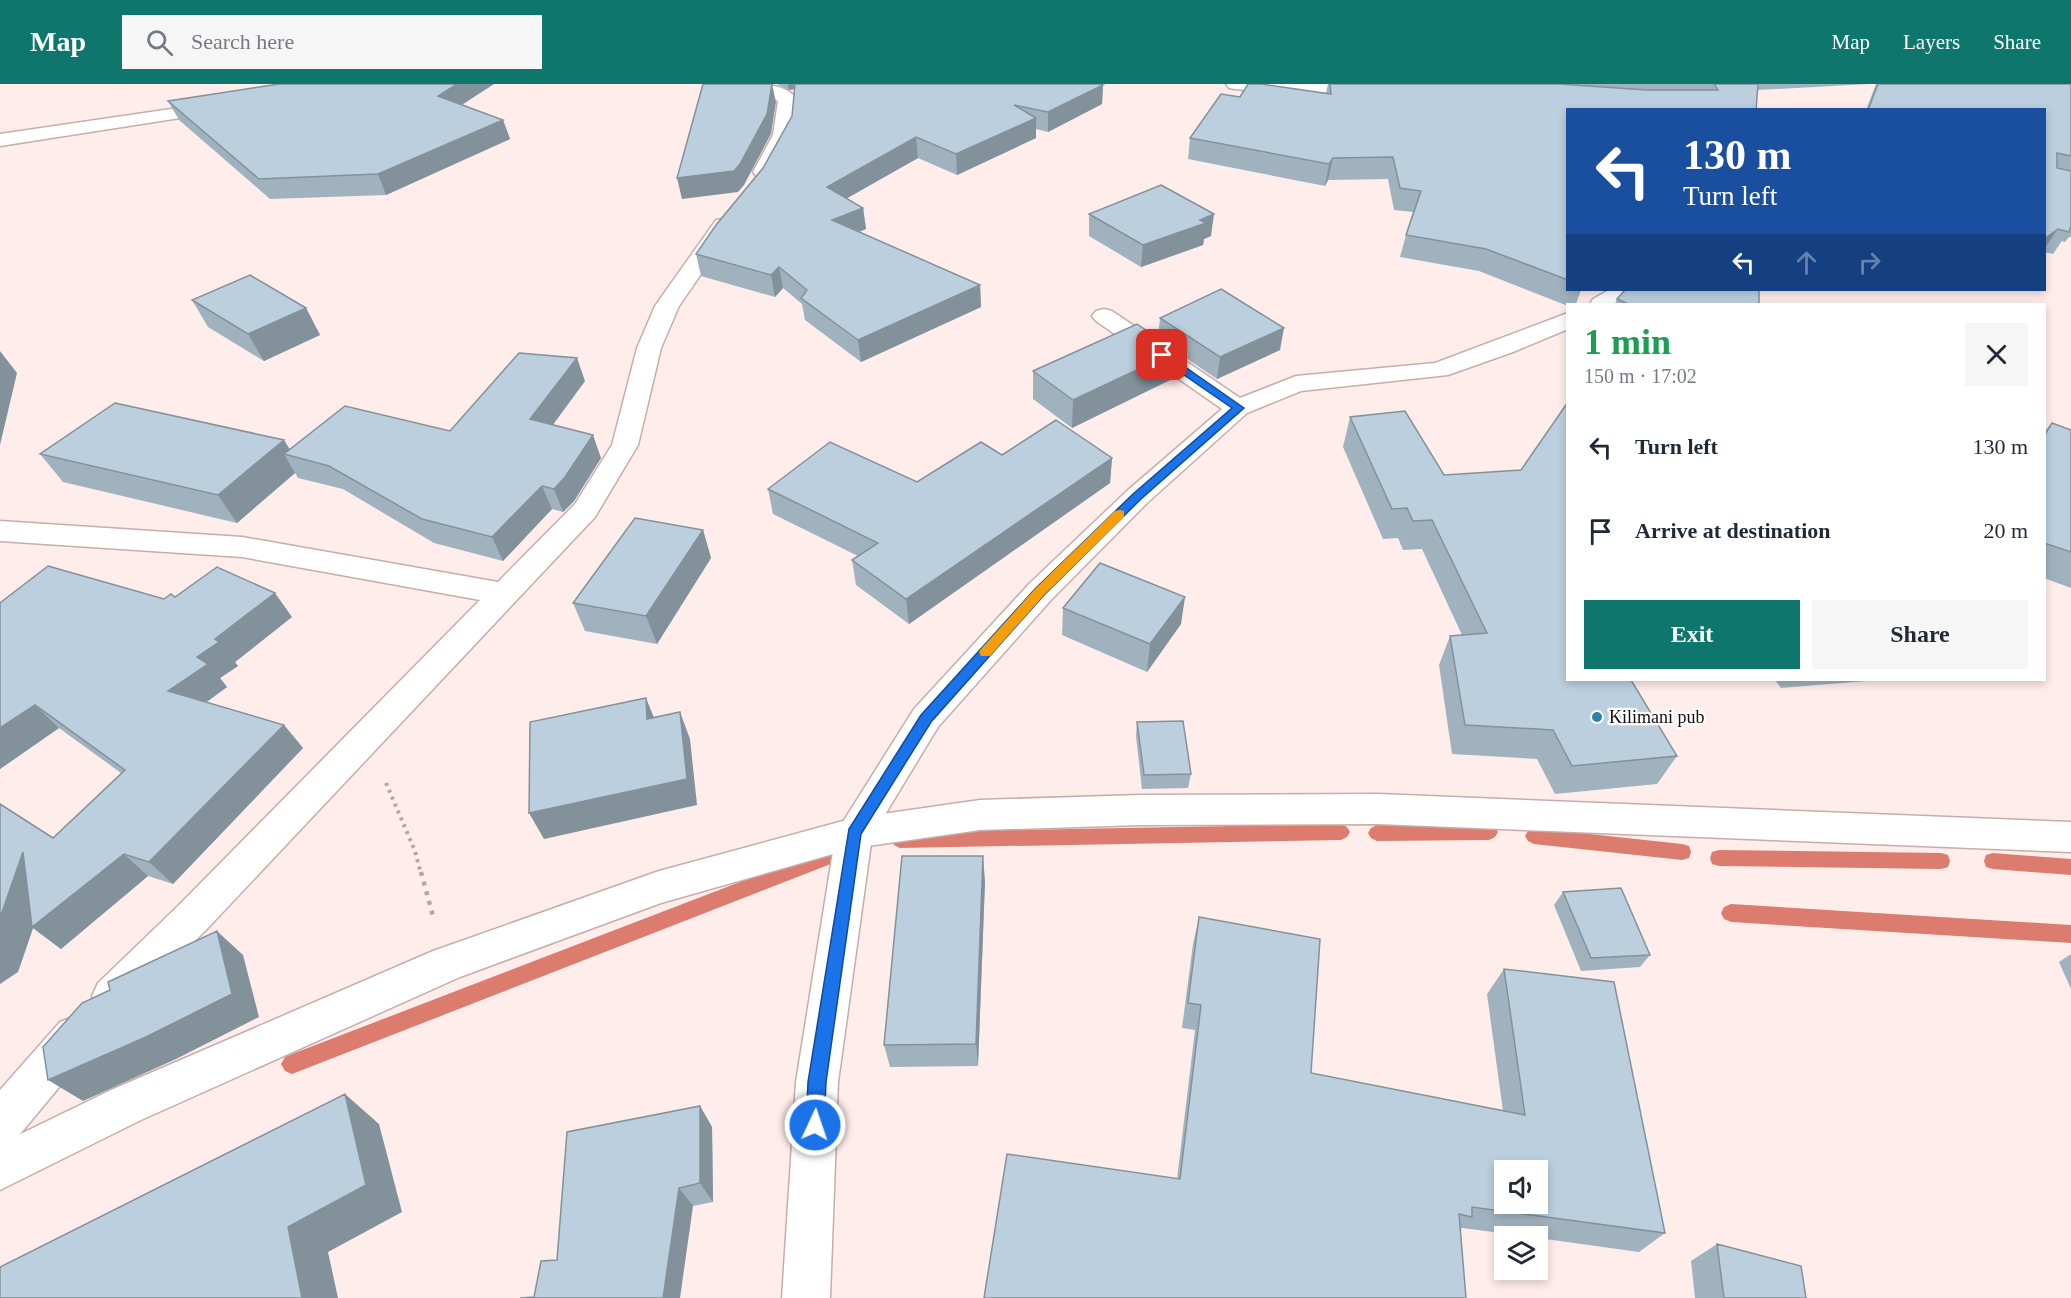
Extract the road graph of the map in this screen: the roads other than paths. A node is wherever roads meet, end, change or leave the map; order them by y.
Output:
1 (1235, 84) edge
2 (1393, 87) edge
3 (786, 92) edge
4 (241, 104) edge
5 (0, 140) edge
6 (1623, 291) edge
7 (1603, 303) edge
8 (1104, 316) dead end
9 (1566, 321) edge
10 (1238, 408) junction
11 (0, 531) edge
12 (506, 594) junction
13 (854, 833) junction
14 (2071, 837) edge
15 (0, 1123) edge
16 (0, 1168) edge
17 (806, 1298) edge

1 - 2 street
3 - 12 street
4 - 5 street
6 - 7 street
8 - 10 street
9 - 10 street
10 - 13 street
11 - 12 street
12 - 15 street
13 - 14 street
13 - 16 street
13 - 17 street

